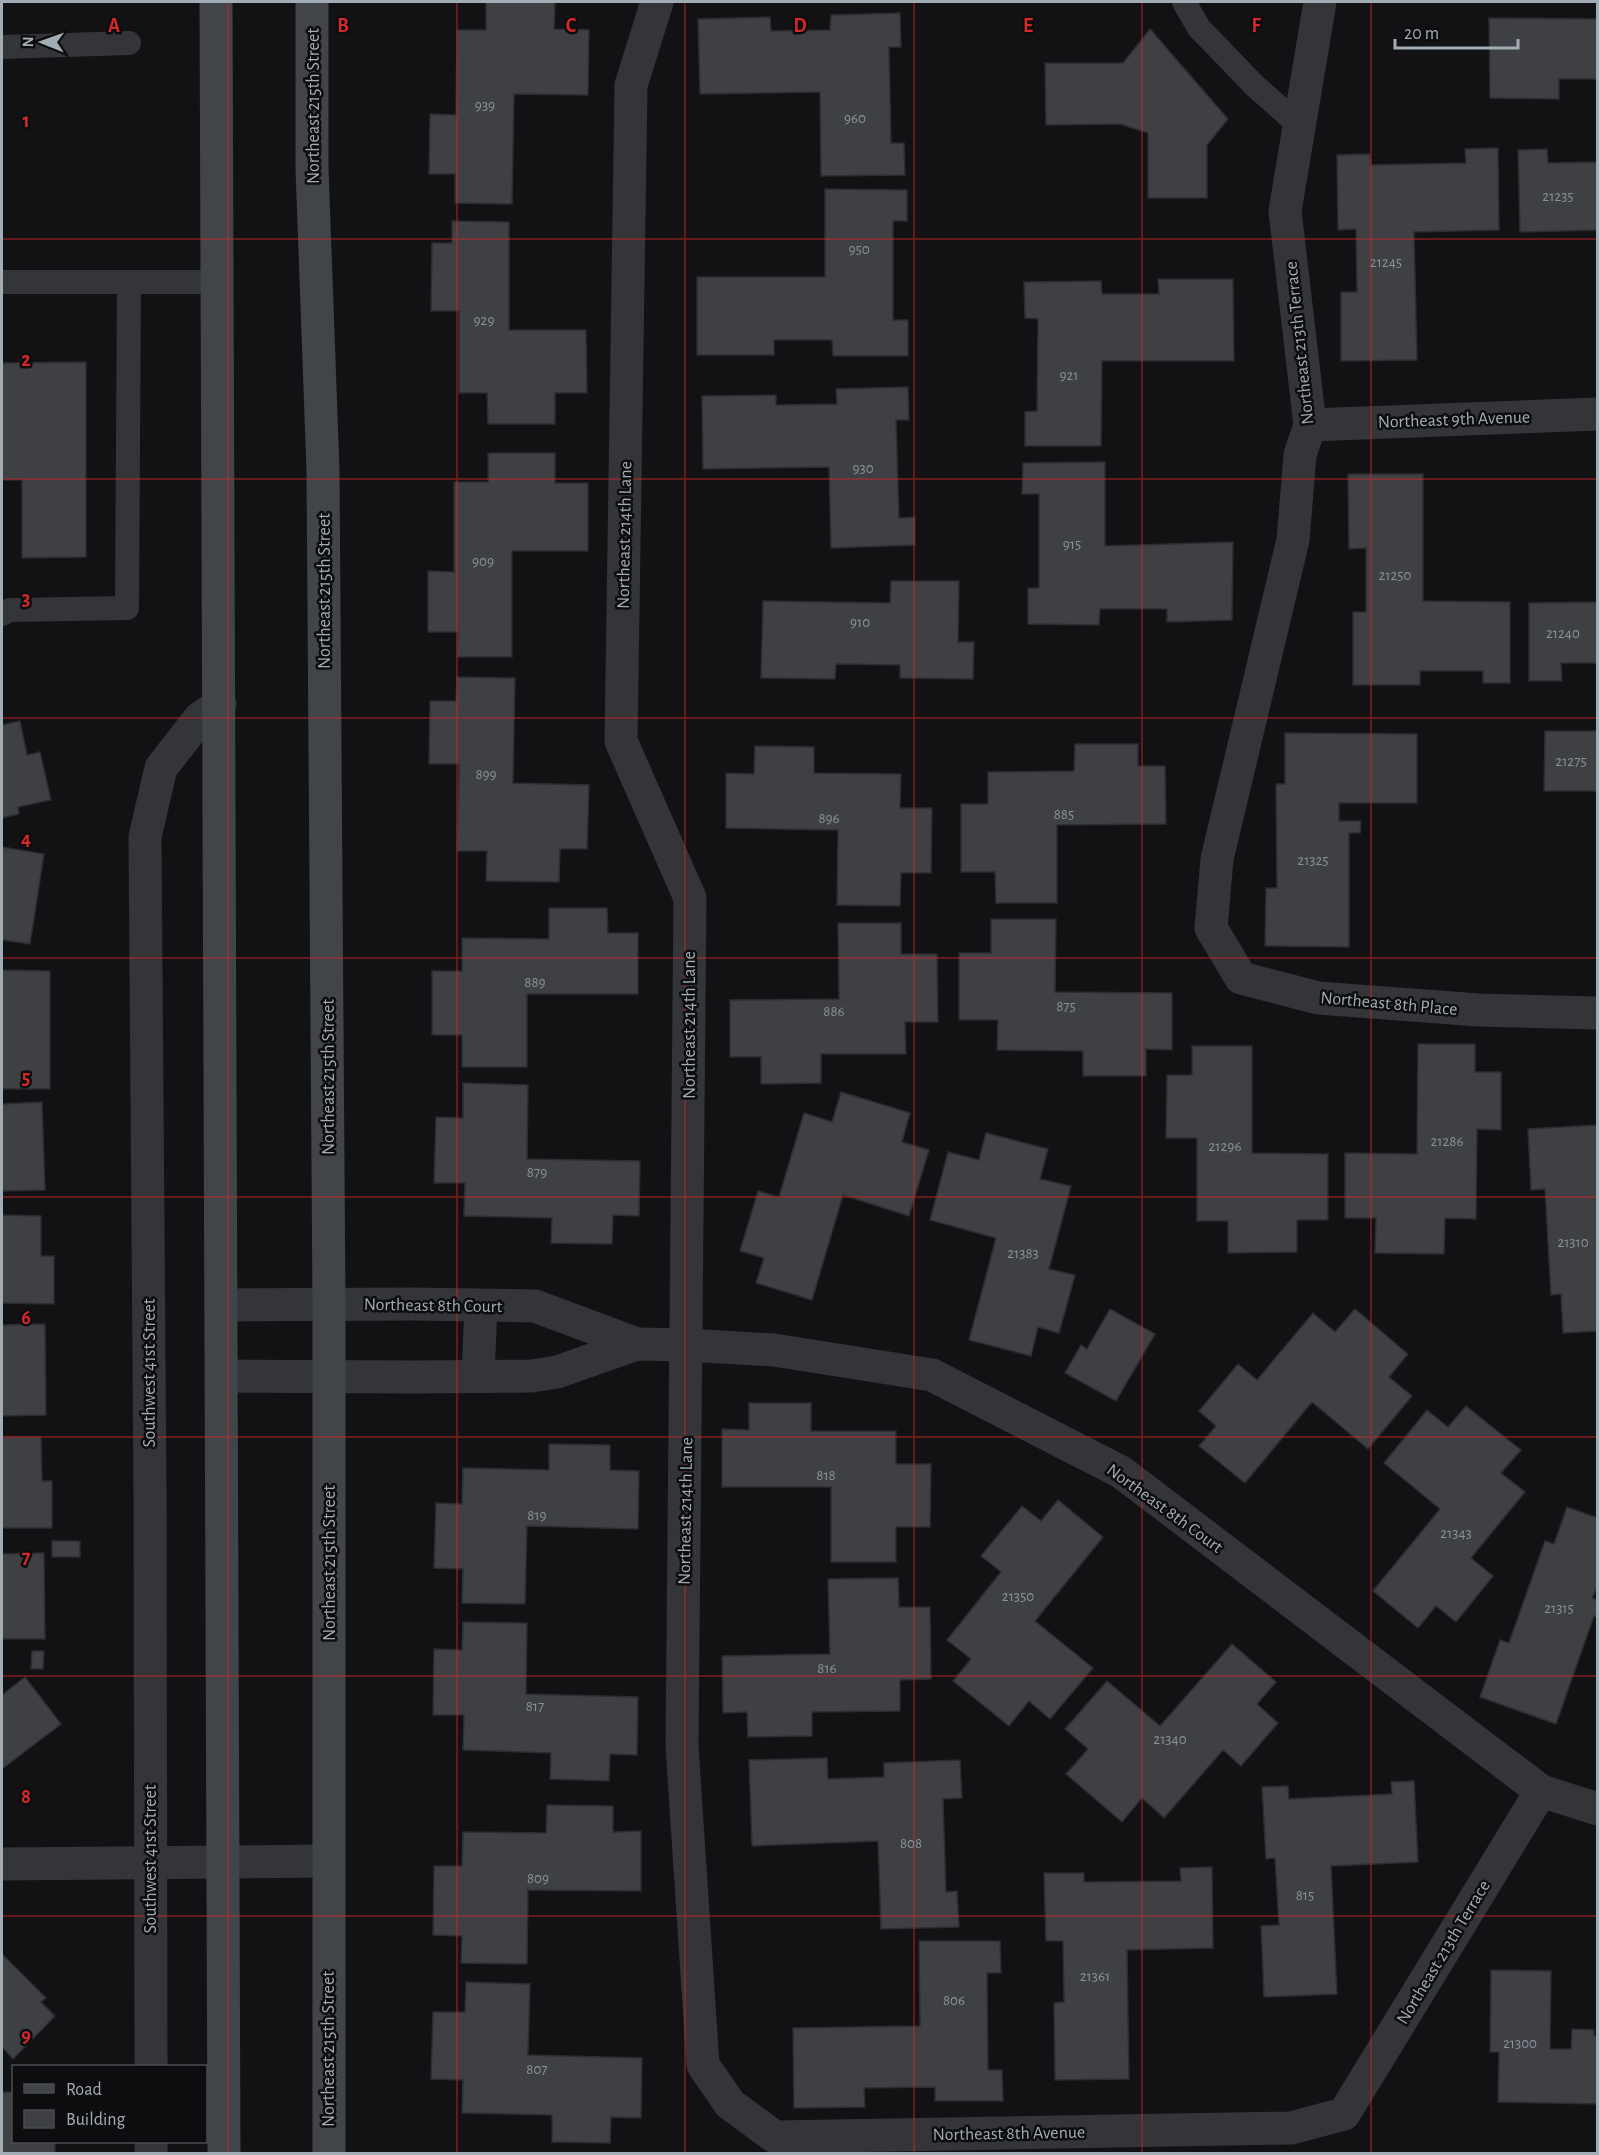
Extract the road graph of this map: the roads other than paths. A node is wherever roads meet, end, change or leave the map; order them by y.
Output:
1 (216, 2) edge
2 (312, 2) edge
3 (657, 2) edge
4 (1184, 2) edge
5 (1320, 2) edge
6 (129, 43) dead end
7 (2, 47) edge
8 (1299, 125) junction
9 (2, 282) edge
10 (129, 282) junction
11 (217, 282) junction
12 (1598, 414) edge
13 (1310, 425) junction
14 (2, 614) edge
15 (219, 704) junction
16 (1211, 928) joint
17 (1598, 1013) edge
18 (222, 1305) junction
19 (329, 1305) junction
20 (481, 1306) junction
21 (637, 1344) junction
22 (687, 1345) junction
23 (222, 1376) junction
24 (478, 1376) junction
25 (329, 1377) junction
26 (1541, 1791) junction
27 (1598, 1809) edge
28 (328, 1862) junction
29 (150, 1863) junction
30 (223, 1863) junction
31 (2, 1864) edge
32 (151, 2065) edge
33 (702, 2066) joint
34 (1344, 2114) joint
35 (224, 2154) edge
36 (328, 2154) edge

1 - 11 street
2 - 19 street, Northeast 215th Street
3 - 22 street, Northeast 214th Lane
4 - 8 lane
5 - 8 street, Northeast 213th Terrace
6 - 7 lane
8 - 13 street, Northeast 213th Terrace
9 - 10 lane
10 - 11 lane
10 - 14 lane
11 - 15 street
12 - 13 street, Northeast 9th Avenue
13 - 16 street, Northeast 213th Terrace
15 - 18 street
15 - 29 street, Southwest 41st Street
16 - 17 street, Northeast 8th Place
18 - 19 street, Northeast 8th Court
18 - 23 street
19 - 20 street, Northeast 8th Court
19 - 25 street, Northeast 215th Street
20 - 21 street, Northeast 8th Court
20 - 24 street
21 - 22 street, Northeast 8th Court
21 - 24 street, Northeast 8th Court
22 - 26 street, Northeast 8th Court
22 - 33 street, Northeast 214th Lane
23 - 25 street, Northeast 8th Court
23 - 30 street
24 - 25 street, Northeast 8th Court
25 - 28 street, Northeast 215th Street
26 - 27 street, Northeast 8th Court
26 - 34 street, Northeast 213th Terrace
28 - 30 street
28 - 36 street, Northeast 215th Street
29 - 30 street
29 - 31 street
29 - 32 street, Southwest 41st Street
30 - 35 street
33 - 34 street, Northeast 8th Avenue

